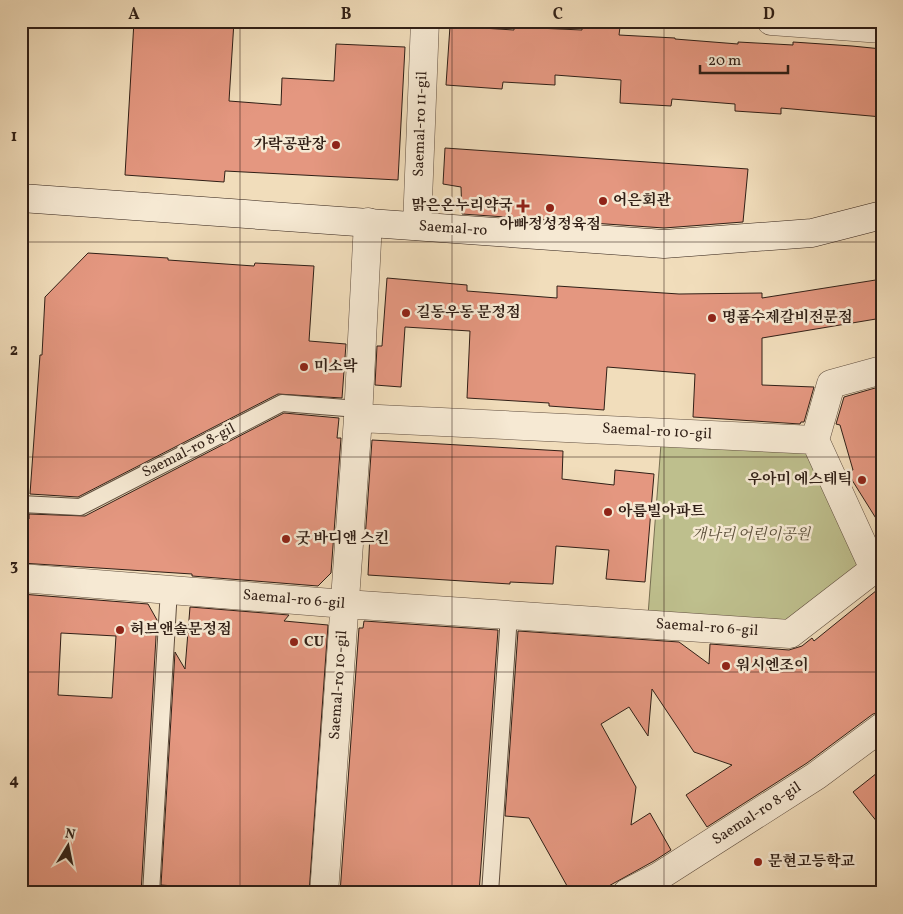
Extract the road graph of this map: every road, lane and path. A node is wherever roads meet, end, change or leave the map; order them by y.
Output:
1 (425, 21) edge
2 (787, 22) edge
3 (882, 29) edge
4 (21, 198) edge
5 (882, 215) edge
6 (368, 222) junction
7 (417, 226) junction
8 (882, 370) edge
9 (358, 413) junction
10 (815, 440) junction
11 (21, 504) edge
12 (878, 566) edge
13 (21, 578) edge
14 (169, 589) junction
15 (345, 604) junction
16 (509, 615) junction
17 (882, 727) edge
18 (151, 893) edge
19 (324, 893) edge
20 (490, 893) edge
21 (627, 893) edge

1 - 7 street, Saemal-ro 11-gil
2 - 3 street
4 - 6 street, Saemal-ro
5 - 7 street, Saemal-ro
6 - 7 street, Saemal-ro
6 - 9 street, Saemal-ro 10-gil
8 - 10 street
9 - 10 street, Saemal-ro 10-gil
9 - 11 lane, Saemal-ro 8-gil
9 - 15 street, Saemal-ro 10-gil
10 - 12 street
12 - 16 street, Saemal-ro 6-gil
13 - 14 street, Saemal-ro 6-gil
14 - 15 street, Saemal-ro 6-gil
14 - 18 lane
15 - 16 street, Saemal-ro 6-gil
15 - 19 street, Saemal-ro 10-gil
16 - 20 lane
17 - 21 street, Saemal-ro 8-gil

